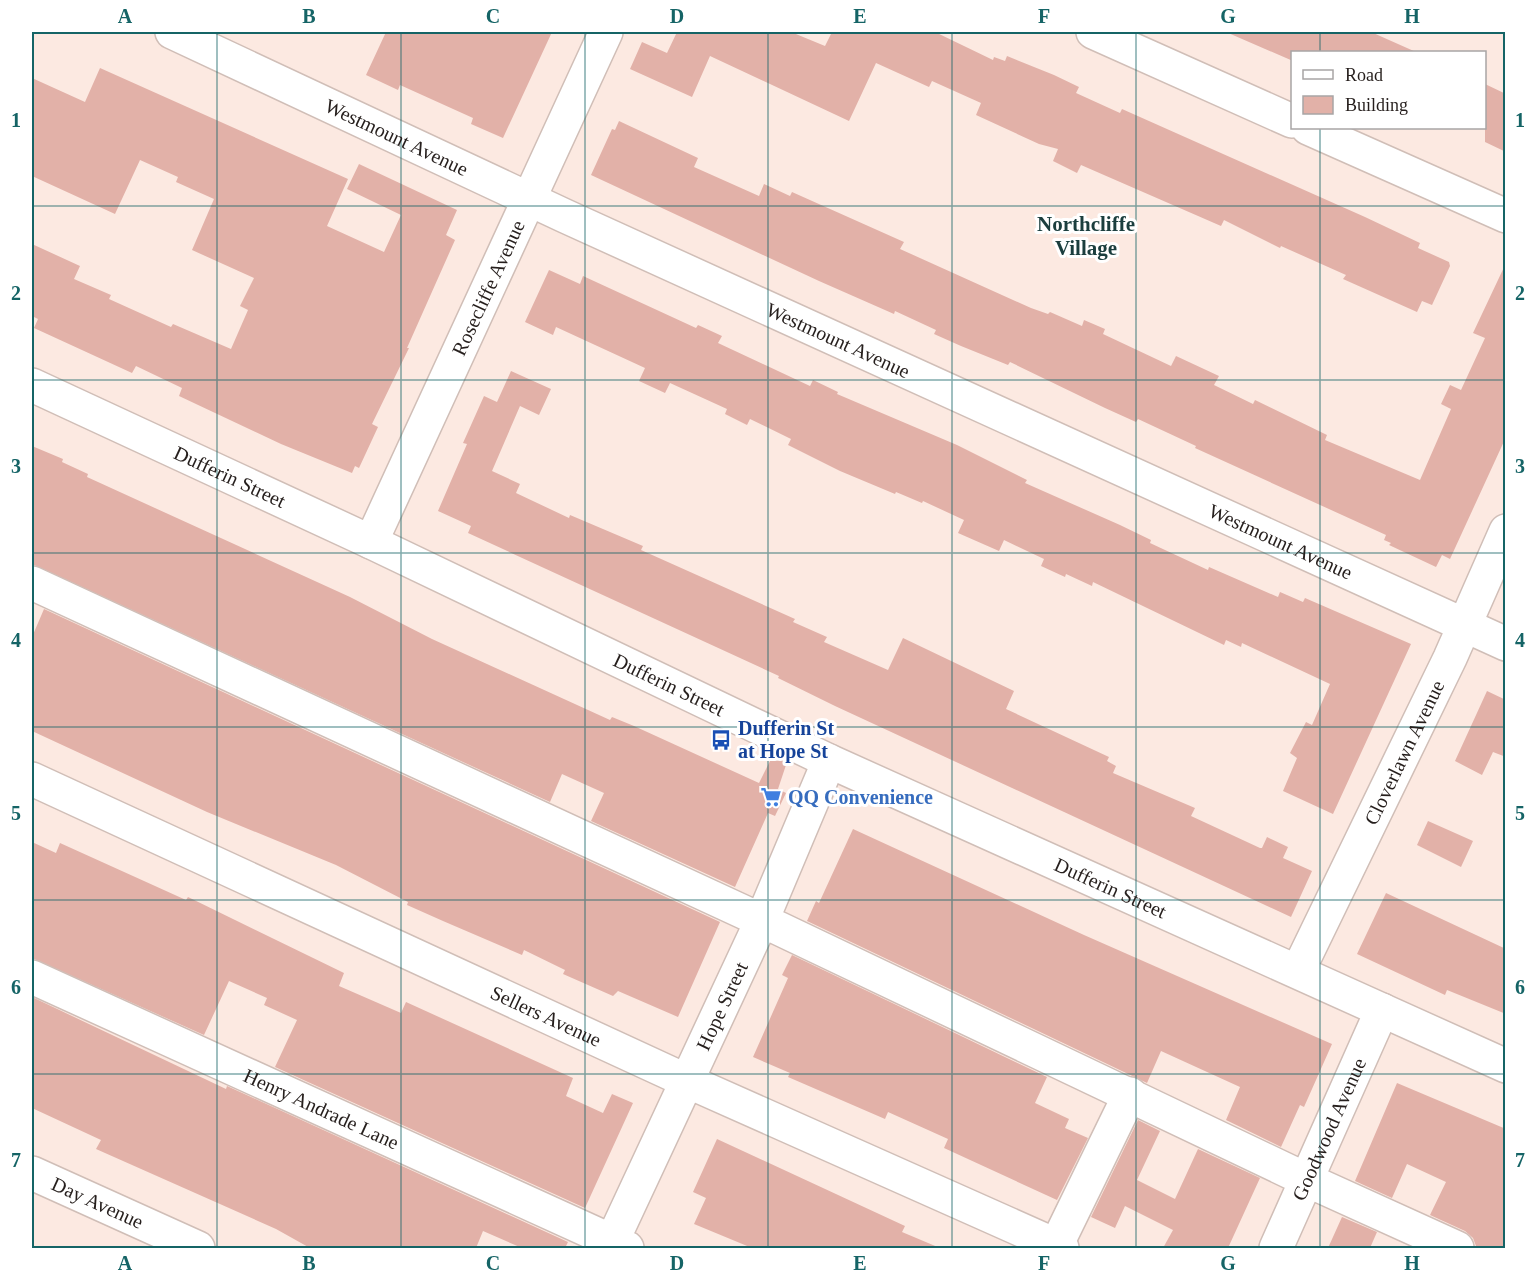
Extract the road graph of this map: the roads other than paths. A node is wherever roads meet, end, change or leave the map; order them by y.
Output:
1 (172, 32) edge
2 (606, 32) edge
3 (1093, 32) edge
4 (1291, 120) edge
5 (1310, 129) edge
6 (528, 198) junction
7 (1506, 216) edge
8 (32, 385) edge
9 (1506, 531) edge
10 (370, 542) junction
11 (32, 583) edge
12 (1463, 623) junction
13 (1506, 644) edge
14 (829, 761) junction
15 (32, 779) edge
16 (762, 920) junction
17 (1298, 971) junction
18 (32, 977) edge
19 (1382, 1010) junction
20 (1506, 1066) edge
21 (687, 1081) junction
22 (1130, 1094) junction
23 (32, 1173) edge
24 (1307, 1180) junction
25 (616, 1246) edge
26 (198, 1248) edge
27 (1058, 1248) edge
28 (1276, 1248) edge
29 (1457, 1248) edge

1 - 6 street, Westmount Avenue
2 - 6 street, Rosecliffe Avenue
3 - 4 street
5 - 7 street
6 - 10 street, Rosecliffe Avenue
6 - 12 street, Westmount Avenue
8 - 10 street, Dufferin Street
9 - 12 street, Cloverlawn Avenue
10 - 14 street, Dufferin Street
11 - 16 street
12 - 13 street, Westmount Avenue
12 - 17 street, Cloverlawn Avenue
14 - 16 street, Hope Street
14 - 17 street, Dufferin Street
15 - 21 street, Sellers Avenue
16 - 21 street, Hope Street
16 - 22 street
17 - 19 street, Dufferin Street
18 - 25 street, Henry Andrade Lane
19 - 20 street, Dufferin Street
19 - 24 street, Goodwood Avenue
21 - 25 street, Hope Street
21 - 27 street, Sellers Avenue
22 - 24 street
22 - 27 street
23 - 26 street, Day Avenue
24 - 28 street, Goodwood Avenue
24 - 29 street

